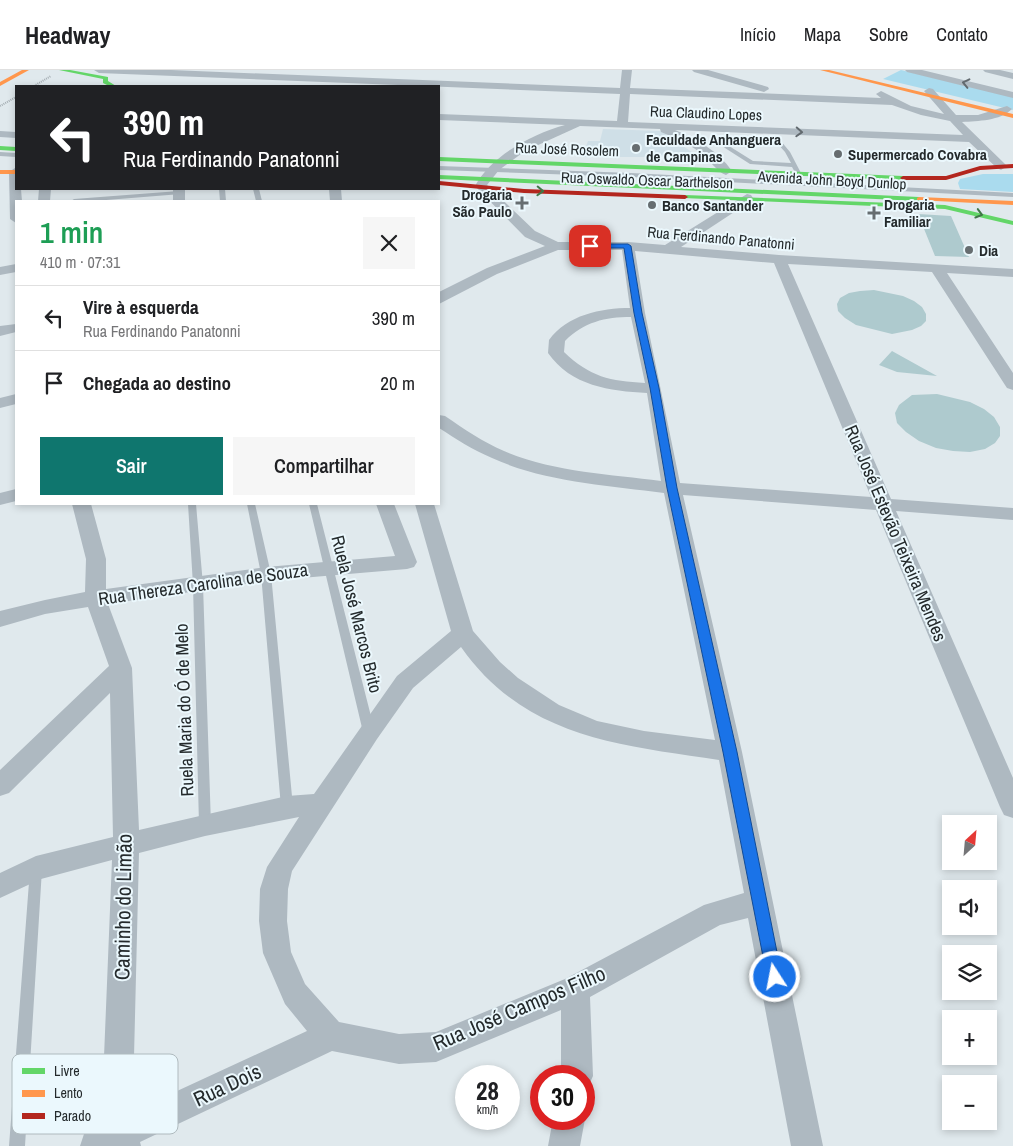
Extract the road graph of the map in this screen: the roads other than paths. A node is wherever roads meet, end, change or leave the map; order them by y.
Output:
1 (26, 70) edge
2 (354, 70) edge
3 (627, 70) edge
4 (697, 70) edge
5 (823, 70) edge
6 (845, 70) edge
7 (910, 70) edge
8 (988, 70) edge
9 (60, 71) edge
10 (110, 75) edge
11 (1013, 76) edge
12 (341, 83) edge
13 (0, 84) edge
14 (880, 84) junction
15 (412, 85) edge
16 (440, 86) edge
17 (626, 91) junction
18 (932, 94) junction
19 (1013, 94) edge
20 (790, 98) junction
21 (892, 102) junction
22 (1008, 112) edge
23 (950, 116) junction
24 (440, 117) edge
25 (530, 121) junction
26 (586, 124) junction
27 (622, 125) junction
28 (685, 131) junction
29 (554, 132) junction
30 (1, 134) edge
31 (15, 137) edge
32 (972, 139) junction
33 (0, 152) edge
34 (15, 153) edge
35 (440, 159) edge
36 (1001, 166) junction
37 (1013, 166) edge
38 (440, 167) edge
39 (797, 170) junction
40 (726, 171) junction
41 (0, 172) edge
42 (15, 172) edge
43 (440, 173) edge
44 (489, 173) junction
45 (440, 177) edge
46 (440, 183) edge
47 (179, 194) edge
48 (1013, 194) edge
49 (746, 198) junction
50 (89, 200) edge
51 (1013, 200) edge
52 (1013, 204) edge
53 (15, 218) edge
54 (0, 220) edge
55 (1013, 223) edge
56 (556, 246) junction
57 (628, 246) junction
58 (668, 249) junction
59 (779, 260) junction
60 (15, 268) edge
61 (938, 269) junction
62 (0, 271) edge
63 (1013, 273) edge
64 (440, 299) edge
65 (638, 313) junction
66 (15, 328) edge
67 (0, 331) edge
68 (1013, 385) edge
69 (654, 388) junction
70 (15, 400) edge
71 (0, 403) edge
72 (440, 422) edge
73 (672, 488) junction
74 (15, 495) edge
75 (0, 499) edge
76 (80, 505) edge
77 (192, 505) edge
78 (251, 505) edge
79 (313, 505) edge
80 (385, 505) edge
81 (424, 505) edge
82 (884, 506) junction
83 (1013, 514) edge
84 (328, 568) junction
85 (266, 574) junction
86 (198, 585) junction
87 (95, 598) junction
88 (0, 619) edge
89 (463, 633) junction
90 (121, 668) junction
91 (369, 732) junction
92 (730, 752) junction
93 (0, 786) edge
94 (321, 804) junction
95 (287, 807) junction
96 (1013, 807) edge
97 (205, 825) junction
98 (126, 846) junction
99 (36, 868) junction
100 (0, 886) edge
101 (760, 902) junction
102 (575, 989) junction
103 (331, 1036) junction
104 (23, 1054) edge
105 (119, 1054) edge
106 (577, 1065) edge
107 (178, 1111) edge
108 (567, 1130) edge
109 (130, 1134) edge
110 (114, 1142) edge
111 (564, 1146) edge
112 (807, 1146) edge

1 - 13 street
2 - 12 street
3 - 17 street
4 - 20 street
5 - 14 street
6 - 18 street
19 -> 7 street
8 - 11 street
9 - 10 street
10 - 12 street
12 - 15 street
14 - 18 street
14 - 21 street
16 - 17 street
17 - 20 street
17 - 27 street
18 - 22 street
18 - 23 street
20 - 21 street
21 - 23 street
22 - 23 street
23 - 32 street
24 - 25 street, Rua Claudino Lopes
25 - 26 street, Rua Claudino Lopes
25 - 29 street
26 - 27 street, Rua Claudino Lopes
26 - 29 street
27 - 28 street, Rua Claudino Lopes
28 -> 32 street, Rua Claudino Lopes
28 - 40 street
29 - 44 street
30 - 31 street
32 - 36 street
33 - 34 street
35 - 44 street, Rua José Rosolem
36 - 37 street
36 - 39 street, Rua José Rosolem
38 - 44 street, Avenida John Boyd Dunlop
39 - 39 lane
39 - 40 street, Rua José Rosolem
40 - 44 street, Rua José Rosolem
41 - 42 street
43 - 44 lane
44 - 45 street, Avenida John Boyd Dunlop
44 - 46 street, Rua Oswaldo Oscar Barthelson
44 - 48 street, Avenida John Boyd Dunlop
44 -> 49 street, Rua Oswaldo Oscar Barthelson
44 - 51 lane
44 - 52 street, Avenida John Boyd Dunlop
44 - 56 street
47 - 50 lane
49 -> 55 street, Rua Oswaldo Oscar Barthelson
49 - 58 street
53 - 54 street
56 - 57 street, Rua Ferdinando Panatonni
56 - 64 street, Rua Ferdinando Panatonni
57 - 58 street, Rua Ferdinando Panatonni
57 - 65 street
58 - 59 street, Rua Ferdinando Panatonni
59 - 61 street, Rua Ferdinando Panatonni
59 - 82 street, Rua José Estevão Teixeira Mendes
60 - 62 street
61 - 63 street, Rua Ferdinando Panatonni
61 - 68 street
65 - 69 street
65 - 69 street
66 - 67 street
69 - 73 street
70 - 71 street
72 - 73 street
73 - 82 street
73 - 92 street
74 - 75 street
76 - 87 street
77 - 86 lane, Ruela Maria do Ó de Melo
78 - 85 lane
79 - 84 lane, Ruela José Marcos Brito
80 - 84 street, Rua Thereza Carolina de Souza
81 - 89 street
82 - 83 street
82 - 96 street, Rua José Estevão Teixeira Mendes
84 - 85 street, Rua Thereza Carolina de Souza
84 - 91 lane, Ruela José Marcos Brito
85 - 86 street, Rua Thereza Carolina de Souza
85 - 95 lane
86 - 87 street, Rua Thereza Carolina de Souza
86 - 97 lane, Ruela Maria do Ó de Melo
87 - 88 street, Rua Thereza Carolina de Souza
87 - 90 street, Caminho do Limão
89 - 91 street
89 - 92 street
90 - 93 street
90 - 98 street, Caminho do Limão
91 - 94 street
92 - 101 street
94 - 95 street
94 - 103 street
95 - 97 street
97 - 98 street
98 - 99 street
98 - 105 street, Caminho do Limão
99 - 100 street
99 - 104 lane
101 - 102 street, Rua José Campos Filho
101 - 112 street
102 - 103 street, Rua José Campos Filho
102 - 106 street
103 - 107 street, Rua Dois
108 - 111 street
109 - 110 street, Rua Dois

